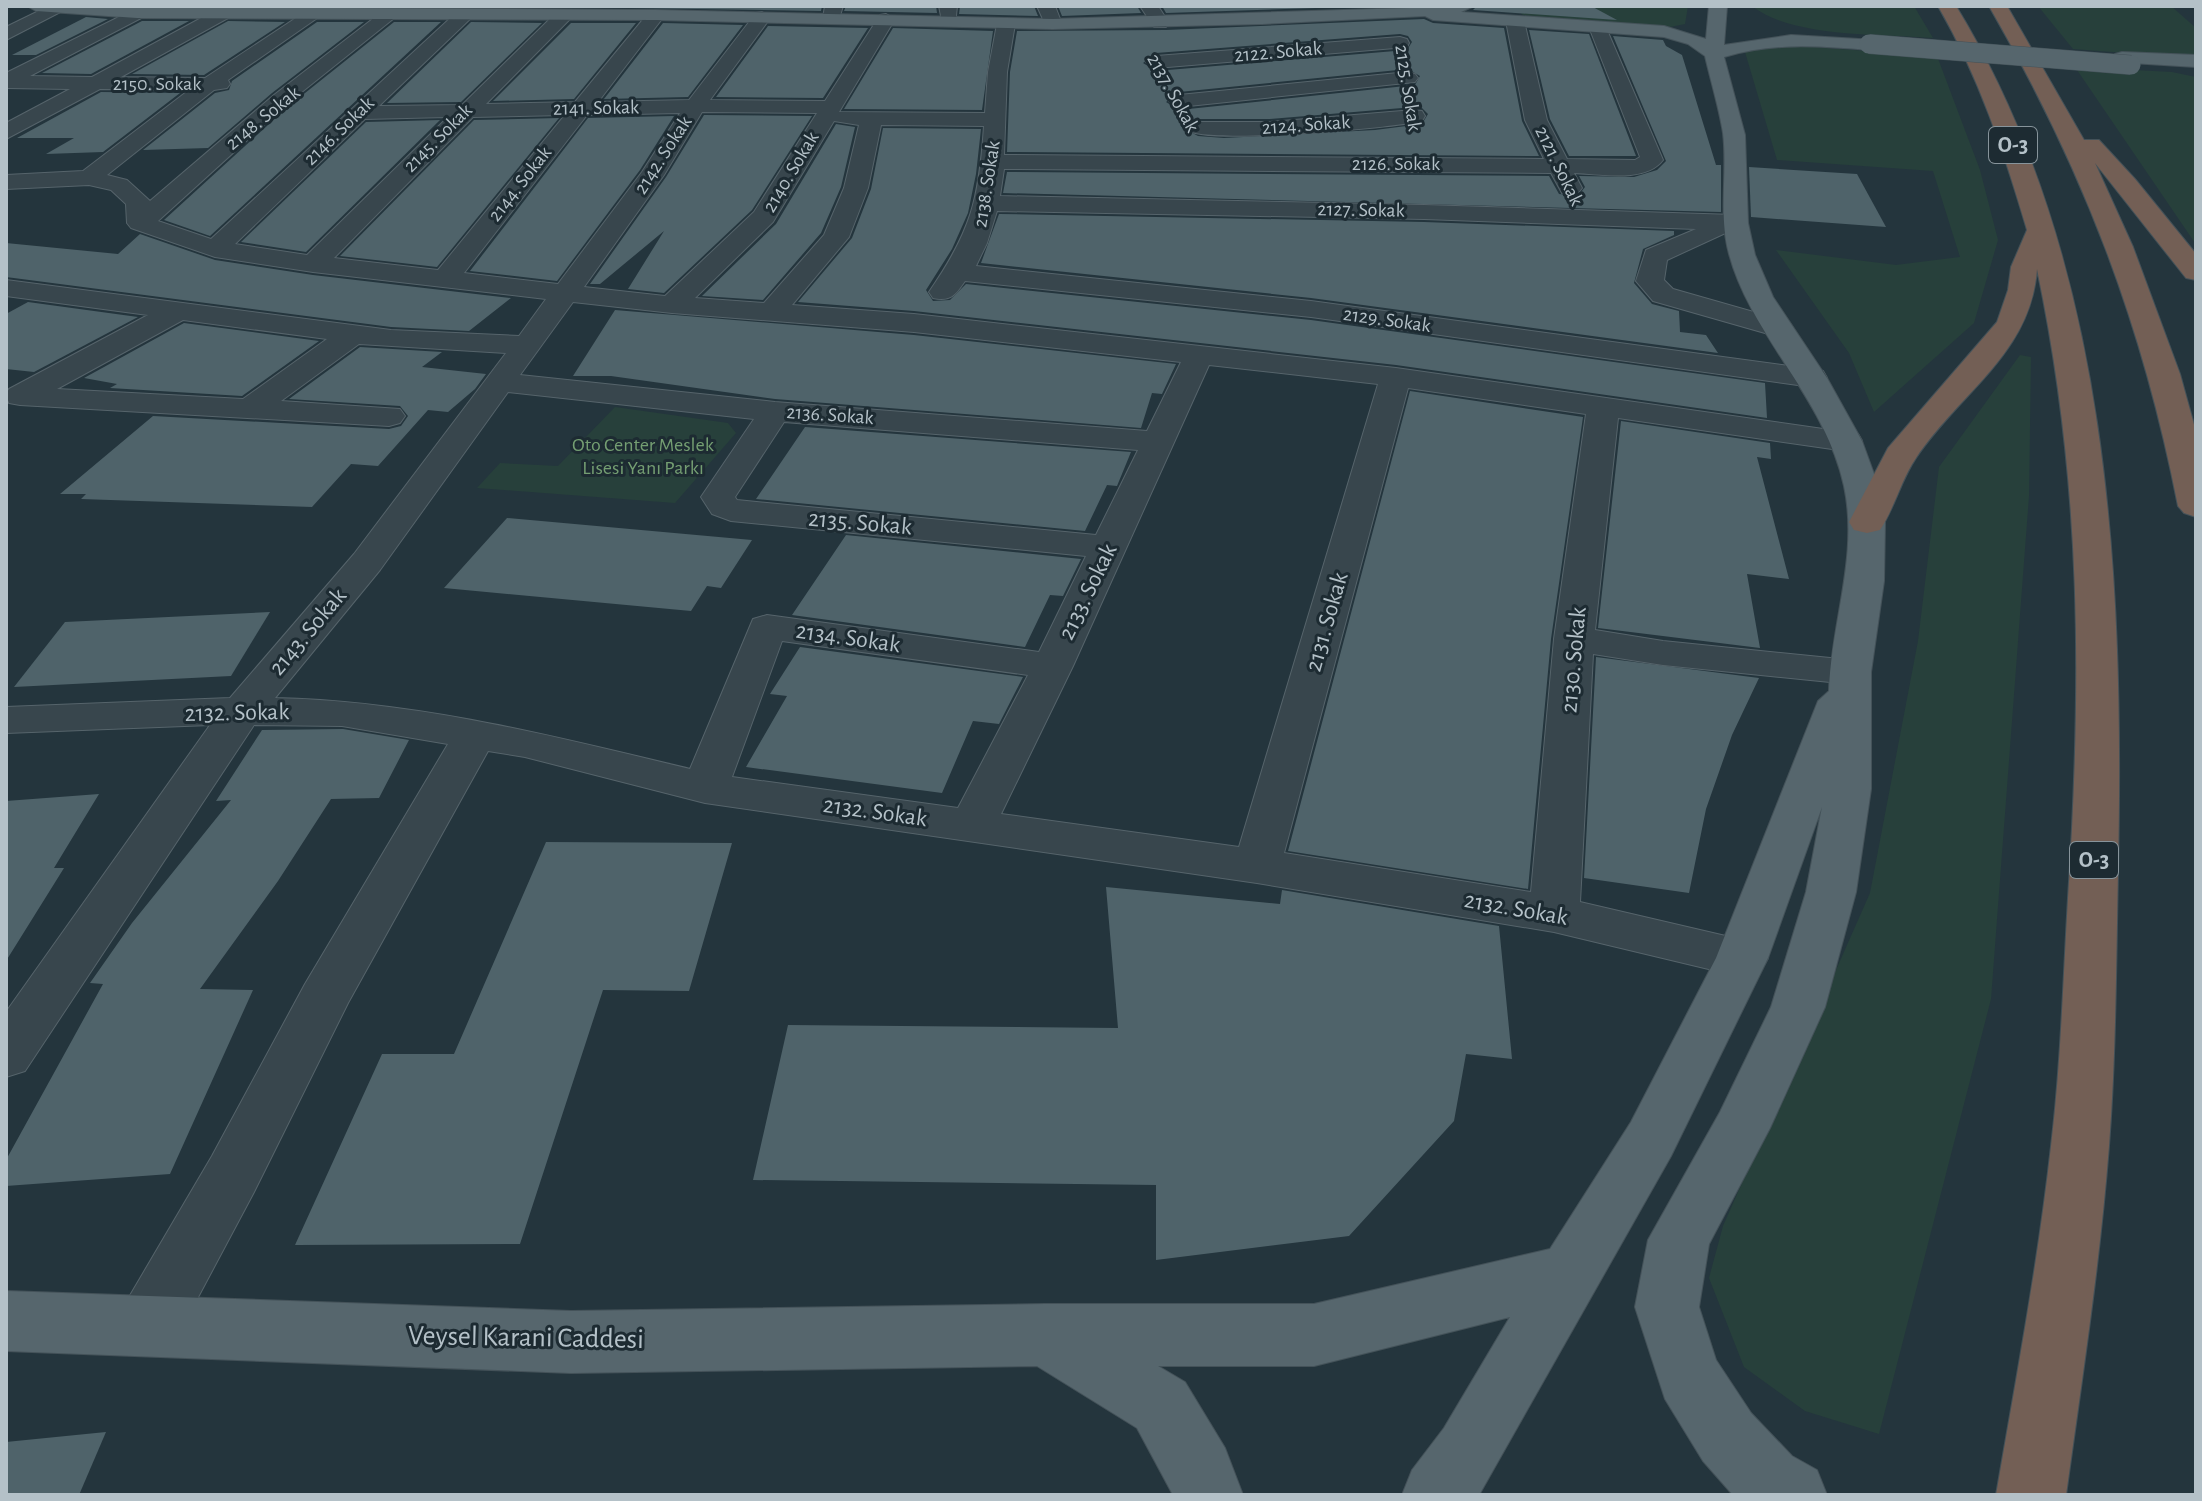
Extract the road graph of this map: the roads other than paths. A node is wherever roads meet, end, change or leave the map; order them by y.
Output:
1 (36, 6) edge
2 (1046, 6) edge
3 (1149, 6) edge
4 (1456, 6) edge
5 (1465, 6) edge
6 (1497, 6) edge
7 (1718, 6) edge
8 (1947, 6) edge
9 (1998, 6) edge
10 (59, 8) edge
11 (108, 8) edge
12 (533, 10) edge
13 (1356, 10) edge
14 (211, 11) edge
15 (309, 11) edge
16 (406, 12) edge
17 (640, 12) edge
18 (833, 12) edge
19 (1258, 12) edge
20 (1405, 12) junction
21 (137, 13) junction
22 (747, 13) edge
23 (565, 14) junction
24 (949, 14) edge
25 (464, 15) junction
26 (886, 19) junction
27 (1515, 21) junction
28 (1160, 23) junction
29 (1006, 24) junction
30 (1053, 24) junction
31 (1769, 24) dead end
32 (1598, 27) junction
33 (6, 34) edge
34 (1868, 41) junction
35 (1146, 43) junction
36 (1400, 43) junction
37 (1714, 54) junction
38 (2127, 61) junction
39 (2196, 61) edge
40 (2196, 70) edge
41 (1408, 78) junction
42 (6, 82) edge
43 (98, 83) junction
44 (209, 84) junction
45 (310, 90) junction
46 (1179, 101) junction
47 (358, 104) junction
48 (695, 106) junction
49 (579, 108) junction
50 (464, 111) junction
51 (828, 112) junction
52 (2064, 118) junction
53 (871, 120) junction
54 (996, 120) junction
55 (1197, 129) junction
56 (6, 132) edge
57 (994, 162) junction
58 (1202, 164) junction
59 (1419, 164) junction
60 (1560, 166) junction
61 (89, 178) junction
62 (6, 182) edge
63 (987, 203) junction
64 (1584, 217) junction
65 (140, 223) junction
66 (1735, 223) junction
67 (2041, 226) junction
68 (215, 249) junction
69 (313, 264) junction
70 (960, 272) junction
71 (2196, 272) edge
72 (445, 279) junction
73 (6, 288) edge
74 (564, 293) junction
75 (672, 305) junction
76 (178, 311) junction
77 (771, 313) junction
78 (914, 323) junction
79 (1779, 328) junction
80 (352, 335) junction
81 (527, 345) junction
82 (1199, 355) junction
83 (1396, 377) junction
84 (1812, 378) junction
85 (501, 382) junction
86 (1603, 406) junction
87 (252, 407) junction
88 (775, 412) junction
89 (389, 416) dead end
90 (1846, 441) junction
91 (1160, 442) junction
92 (2196, 506) edge
93 (1867, 522) junction
94 (1110, 547) junction
95 (1574, 639) junction
96 (1053, 666) junction
97 (1850, 672) junction
98 (242, 711) junction
99 (6, 720) edge
100 (475, 735) junction
101 (705, 788) junction
102 (972, 826) junction
103 (1257, 866) junction
104 (1554, 914) junction
105 (1742, 958) junction
106 (6, 1055) edge
107 (1570, 1273) junction
108 (6, 1321) edge
109 (148, 1326) junction
110 (1045, 1335) junction
111 (1208, 1495) edge
112 (1437, 1495) edge
113 (1792, 1495) edge
114 (2031, 1495) edge

1 - 10 main road
2 - 30 street
3 - 28 street
4 - 5 main road
4 - 20 main road
6 - 27 main road
7 - 37 main road
8 - 67 highway, O-3
9 - 52 highway, O-3
10 - 11 main road
10 - 33 street
11 - 21 main road
12 - 23 main road
12 - 25 main road
13 - 19 main road
13 - 20 main road
14 - 15 main road
14 - 21 main road
14 - 43 street
15 - 16 main road
15 - 44 street
16 - 25 main road
16 - 45 street, 2148. Sokak
17 - 22 main road
17 - 23 main road
17 - 49 street, 2144. Sokak
18 - 22 main road
18 - 26 main road
19 - 28 main road
20 - 27 main road
20 - 36 street, 2125. Sokak
21 - 42 street
22 - 48 street, 2142. Sokak
23 - 50 street, 2145. Sokak
24 - 26 main road
24 - 29 main road
25 - 47 street, 2146. Sokak
26 - 51 street, 2140. Sokak
27 - 32 main road
27 - 60 street, 2121. Sokak
28 - 35 main road
29 - 30 main road
29 - 54 street, 2138. Sokak
30 - 35 main road
31 - 34 main road
32 - 37 main road
32 - 60 street, 2126. Sokak
34 - 37 main road
34 - 38 main road, bridge
35 - 36 street, 2122. Sokak
35 - 46 street, 2137. Sokak
36 - 41 street, 2125. Sokak
37 - 66 main road
38 - 39 main road
38 - 40 main road
41 - 46 street
41 - 59 street, 2125. Sokak
42 - 43 street, 2150. Sokak
43 - 44 street, 2150. Sokak
43 - 56 street
44 - 45 street, 2150. Sokak
44 - 61 street
45 - 65 street, 2148. Sokak
46 - 55 street, 2137. Sokak
47 - 50 street, 2141. Sokak
47 - 68 street, 2146. Sokak
48 - 49 street, 2141. Sokak
48 - 51 street, 2141. Sokak
48 - 74 street, 2142. Sokak
49 - 50 street, 2141. Sokak
49 - 72 street, 2144. Sokak
50 - 69 street, 2145. Sokak
51 - 53 street, 2141. Sokak
51 - 75 street, 2140. Sokak
52 - 71 highway
52 - 92 highway, O-3
53 - 54 street, 2141. Sokak
53 - 77 street
54 - 57 street, 2138. Sokak
55 - 58 street, 2137. Sokak
55 - 59 street, 2124. Sokak
57 - 58 street, 2126. Sokak
57 - 63 street, 2138. Sokak
58 - 59 street, 2126. Sokak
59 - 60 street, 2126. Sokak
59 - 63 street, 2127. Sokak
59 - 64 street, 2127. Sokak
60 - 64 street, 2121. Sokak
61 - 62 street
61 - 65 street
63 - 70 street, 2138. Sokak
64 - 66 street, 2127. Sokak
65 - 68 street
66 - 79 main road
66 - 79 street
67 - 93 highway
67 - 114 highway, O-3
68 - 69 street
69 - 72 street
70 - 78 street, 2138. Sokak
70 - 84 street, 2129. Sokak
72 - 74 street
73 - 76 street
74 - 75 street
74 - 81 street, 2143. Sokak
75 - 77 street
76 - 80 street
76 - 87 street
77 - 78 street
78 - 82 street
79 - 84 main road
80 - 81 street
80 - 87 street
81 - 85 street, 2143. Sokak
82 - 83 street
82 - 91 street, 2133. Sokak
83 - 86 street
83 - 103 street, 2131. Sokak
84 - 90 main road
85 - 88 street, 2136. Sokak
85 - 98 street, 2143. Sokak
86 - 90 street
86 - 95 street, 2130. Sokak
87 - 89 street
88 - 91 street, 2136. Sokak
88 - 94 street, 2135. Sokak
90 - 93 main road
91 - 94 street, 2133. Sokak
93 - 97 main road
94 - 96 street, 2133. Sokak
95 - 97 street
95 - 104 street, 2130. Sokak
96 - 101 street, 2134. Sokak
96 - 102 street, 2133. Sokak
97 - 105 main road
97 - 113 main road
98 - 99 street, 2132. Sokak
98 - 100 street, 2132. Sokak
98 - 106 street, 2143. Sokak
100 - 101 street, 2132. Sokak
100 - 109 street
101 - 102 street, 2132. Sokak
102 - 103 street, 2132. Sokak
103 - 104 street, 2132. Sokak
104 - 105 street, 2132. Sokak
105 - 107 main road
107 - 110 main road, Veysel Karani Caddesi
107 - 112 main road
108 - 109 main road, Veysel Karani Caddesi
109 - 110 main road, Veysel Karani Caddesi
110 - 111 main road

